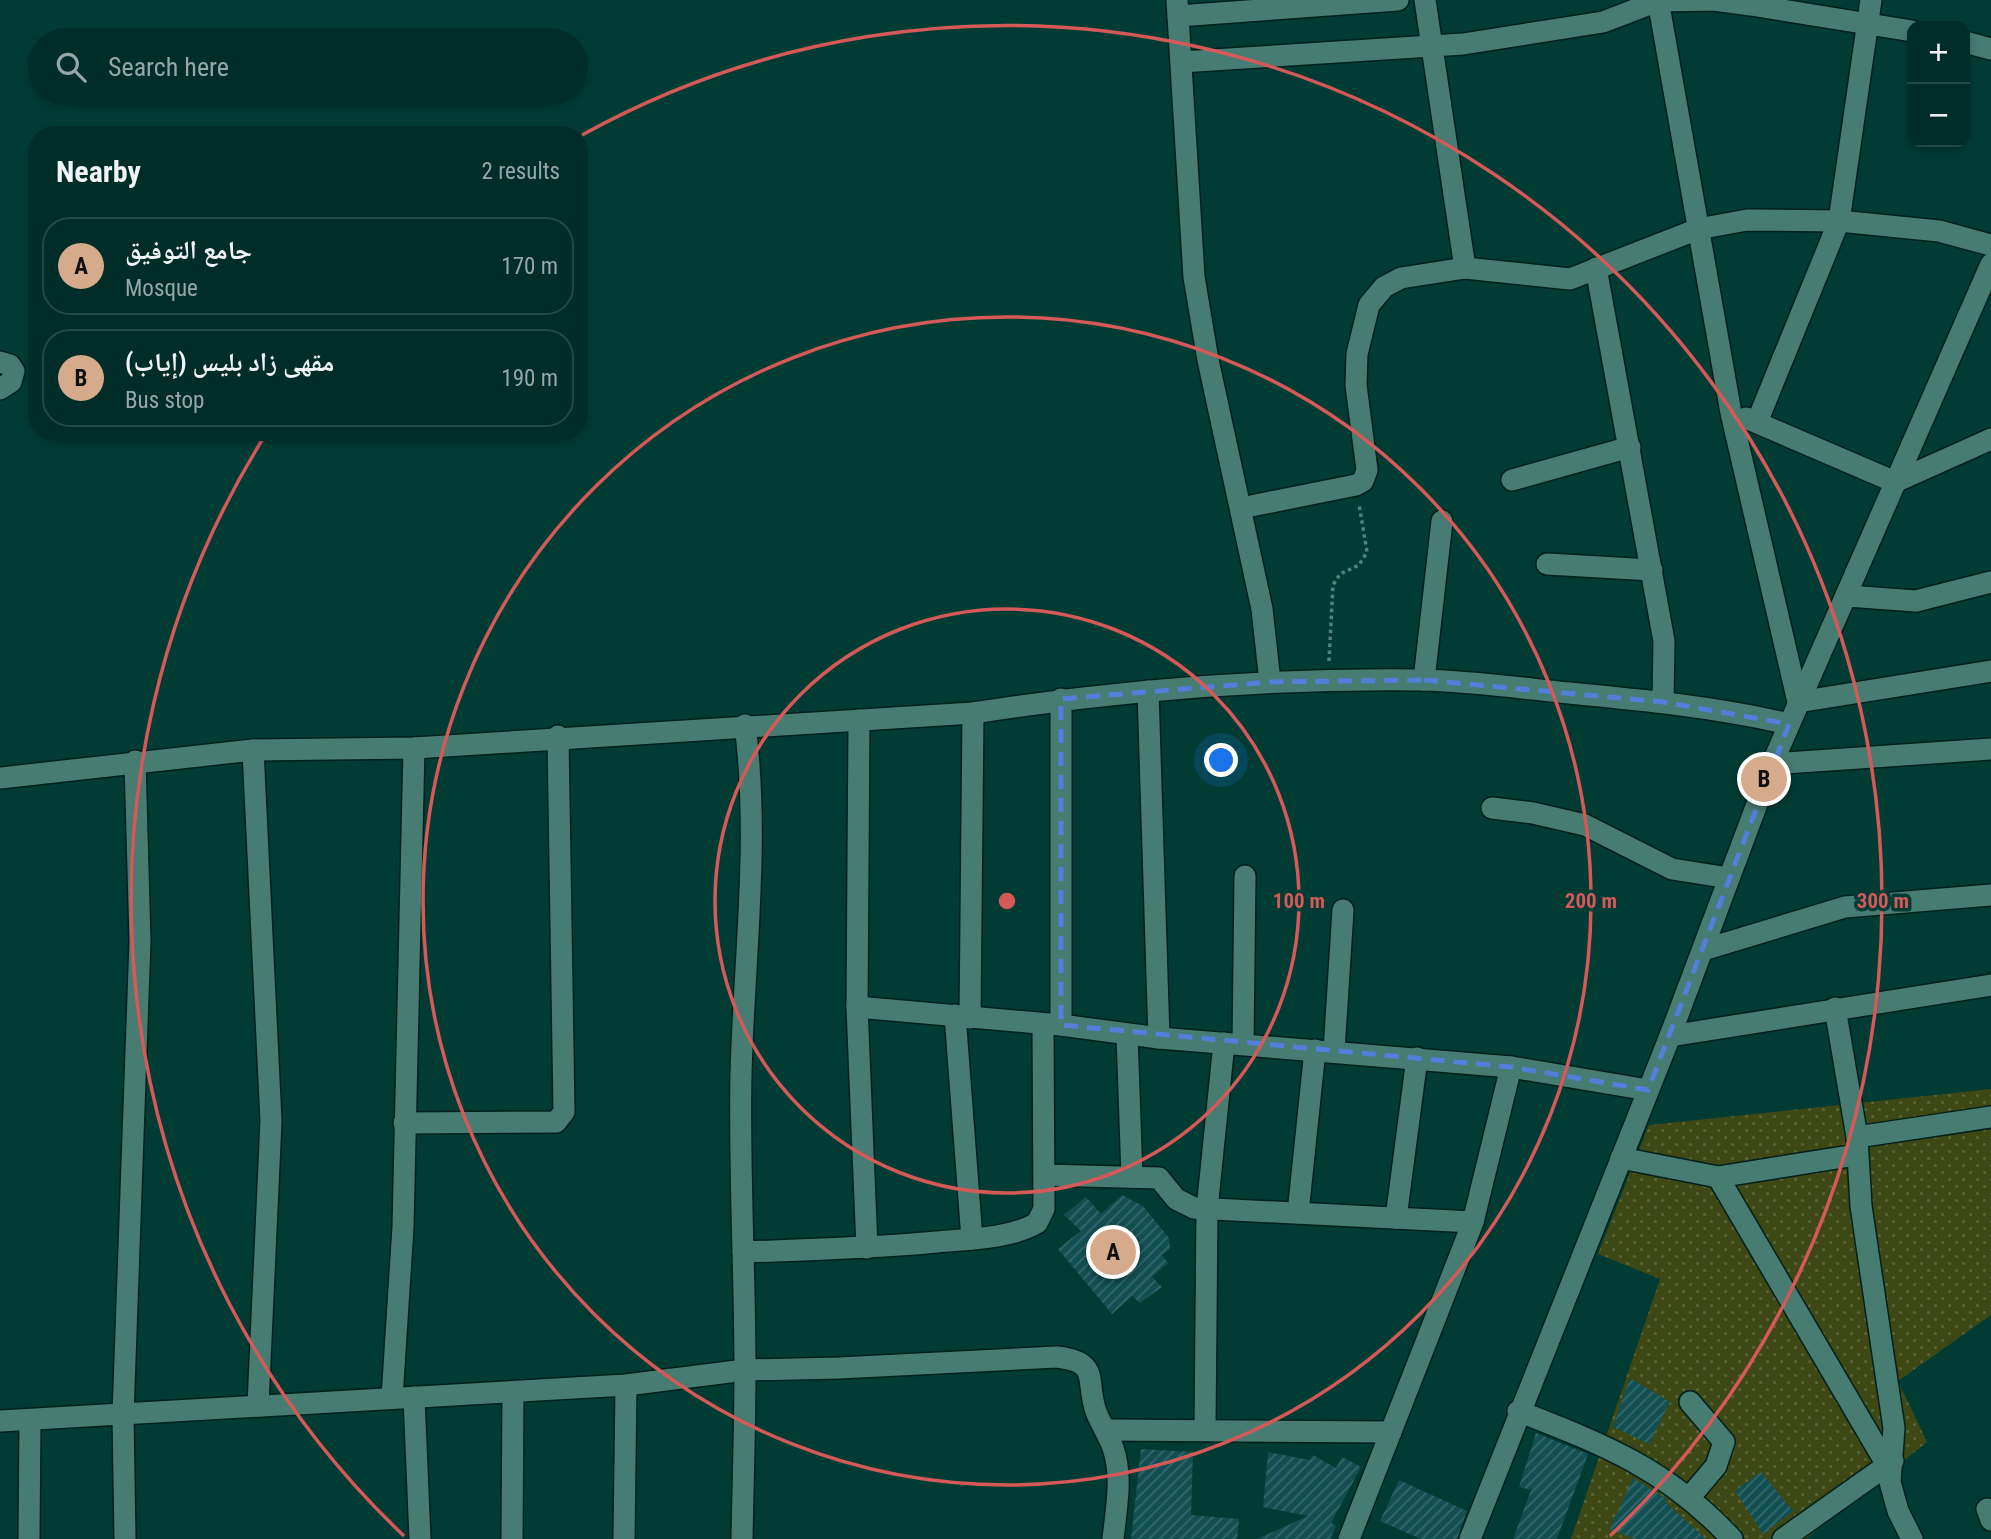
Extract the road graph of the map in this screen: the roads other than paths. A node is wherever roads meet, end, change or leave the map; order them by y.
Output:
1 (1398, 0) edge
2 (1424, 0) edge
3 (1658, 0) edge
4 (1714, 0) edge
5 (1178, 8) edge
6 (1869, 11) edge
7 (1907, 29) edge
8 (1970, 44) edge
9 (1432, 47) junction
10 (1991, 50) edge
11 (1181, 62) junction
12 (1839, 221) junction
13 (1698, 229) junction
14 (1991, 245) edge
15 (1991, 264) edge
16 (1465, 268) junction
17 (1596, 268) junction
18 (0, 362) edge
19 (0, 389) edge
20 (1731, 413) junction
21 (1756, 422) junction
22 (1991, 439) edge
23 (1630, 447) junction
24 (1512, 480) dead end
25 (1895, 482) junction
26 (1241, 508) junction
27 (1442, 521) dead end
28 (1547, 564) dead end
29 (1652, 570) junction
30 (1991, 582) edge
31 (1847, 596) junction
32 (1991, 671) edge
33 (1424, 680) junction
34 (1270, 682) junction
35 (1148, 691) junction
36 (1061, 699) junction
37 (1663, 702) junction
38 (1798, 702) junction
39 (973, 713) junction
40 (859, 720) junction
41 (1788, 724) junction
42 (745, 725) junction
43 (558, 736) junction
44 (414, 748) junction
45 (1991, 749) edge
46 (253, 750) junction
47 (135, 761) junction
48 (1772, 764) junction
49 (0, 778) edge
50 (1492, 808) dead end
51 (1245, 876) dead end
52 (1730, 878) junction
53 (1991, 895) edge
54 (1343, 910) dead end
55 (1703, 950) junction
56 (1991, 985) edge
57 (857, 1007) junction
58 (1835, 1009) junction
59 (963, 1017) junction
60 (1052, 1025) junction
61 (1127, 1035) junction
62 (1670, 1036) junction
63 (1159, 1038) junction
64 (1233, 1044) junction
65 (1324, 1051) junction
66 (1417, 1058) junction
67 (1511, 1067) junction
68 (1648, 1090) junction
69 (1991, 1117) edge
70 (404, 1123) junction
71 (1856, 1146) junction
72 (1621, 1158) junction
73 (1044, 1175) junction
74 (1132, 1177) junction
75 (1718, 1177) junction
76 (1208, 1209) junction
77 (1298, 1213) junction
78 (1396, 1218) junction
79 (1473, 1222) junction
80 (972, 1239) junction
81 (867, 1248) junction
82 (743, 1252) junction
83 (745, 1370) junction
84 (626, 1385) junction
85 (513, 1393) junction
86 (414, 1397) junction
87 (392, 1398) junction
88 (1690, 1402) dead end
89 (258, 1405) junction
90 (1518, 1411) junction
91 (123, 1415) junction
92 (30, 1420) junction
93 (0, 1421) edge
94 (1107, 1430) junction
95 (1205, 1430) junction
96 (1391, 1432) junction
97 (1890, 1463) junction
98 (1689, 1498) junction
99 (29, 1539) edge
100 (125, 1539) edge
101 (420, 1539) edge
102 (512, 1539) edge
103 (624, 1539) edge
104 (743, 1539) edge
105 (1113, 1539) edge
106 (1349, 1539) edge
107 (1470, 1539) edge
108 (1732, 1539) edge
109 (1783, 1539) edge
110 (1912, 1539) edge

1 - 5 street
2 - 9 street
3 - 4 street
3 - 9 street
3 - 13 street
4 - 6 street
5 - 11 street
6 - 7 street
6 - 12 street
8 - 10 street
9 - 11 street
9 - 16 street
11 - 26 street
12 - 13 street
12 - 14 street
12 - 21 street
13 - 17 street
13 - 20 street
15 - 25 street
16 - 17 street
16 - 26 street
17 - 23 street
18 - 19 street
20 - 21 street
20 - 38 street
21 - 25 street
22 - 25 street
23 - 24 street
23 - 29 street
25 - 31 street
26 - 34 street
27 - 33 street
28 - 29 street
29 - 37 street
30 - 31 street
31 - 38 street
32 - 38 street
33 - 34 street
33 - 37 street
34 - 35 street
35 - 36 street
35 - 63 street
36 - 39 street
36 - 60 street
37 - 41 street
38 - 41 street
39 - 40 street
39 - 59 street
40 - 42 street
40 - 57 street
41 - 48 street
42 - 43 street
42 - 82 street
43 - 44 street
43 - 70 street
44 - 46 street
44 - 70 street
45 - 48 street
46 - 47 street
46 - 89 street
47 - 49 street
47 - 91 street
48 - 52 street
50 - 52 street
51 - 64 street
52 - 55 street
53 - 55 street
54 - 65 street
55 - 62 street
56 - 58 street
57 - 59 street
57 - 81 street
58 - 62 street
58 - 71 street
59 - 60 street
59 - 80 street
60 - 61 street
60 - 73 street
61 - 63 street
61 - 74 street
62 - 68 street
63 - 64 street
64 - 65 street
64 - 76 street
65 - 66 street
65 - 77 street
66 - 67 street
66 - 78 street
67 - 68 street
67 - 79 street
68 - 72 street
69 - 71 street
70 - 87 street
71 - 75 street
71 - 97 street
72 - 75 street
72 - 90 street
73 - 74 street
73 - 80 street
74 - 76 street
75 - 97 street
76 - 77 street
76 - 95 street
77 - 78 street
78 - 79 street
79 - 96 street
80 - 81 street
81 - 82 street
82 - 83 street
83 - 84 street
83 - 94 street
83 - 104 street
84 - 85 street
84 - 103 street
85 - 86 street
85 - 102 street
86 - 87 street
86 - 101 street
87 - 89 street
88 - 98 street
89 - 91 street
90 - 98 street
90 - 107 street
91 - 92 street
91 - 100 street
92 - 93 street
92 - 99 street
94 - 95 street
94 - 105 street
95 - 96 street
96 - 106 street
97 - 109 street
97 - 110 street
98 - 108 street

